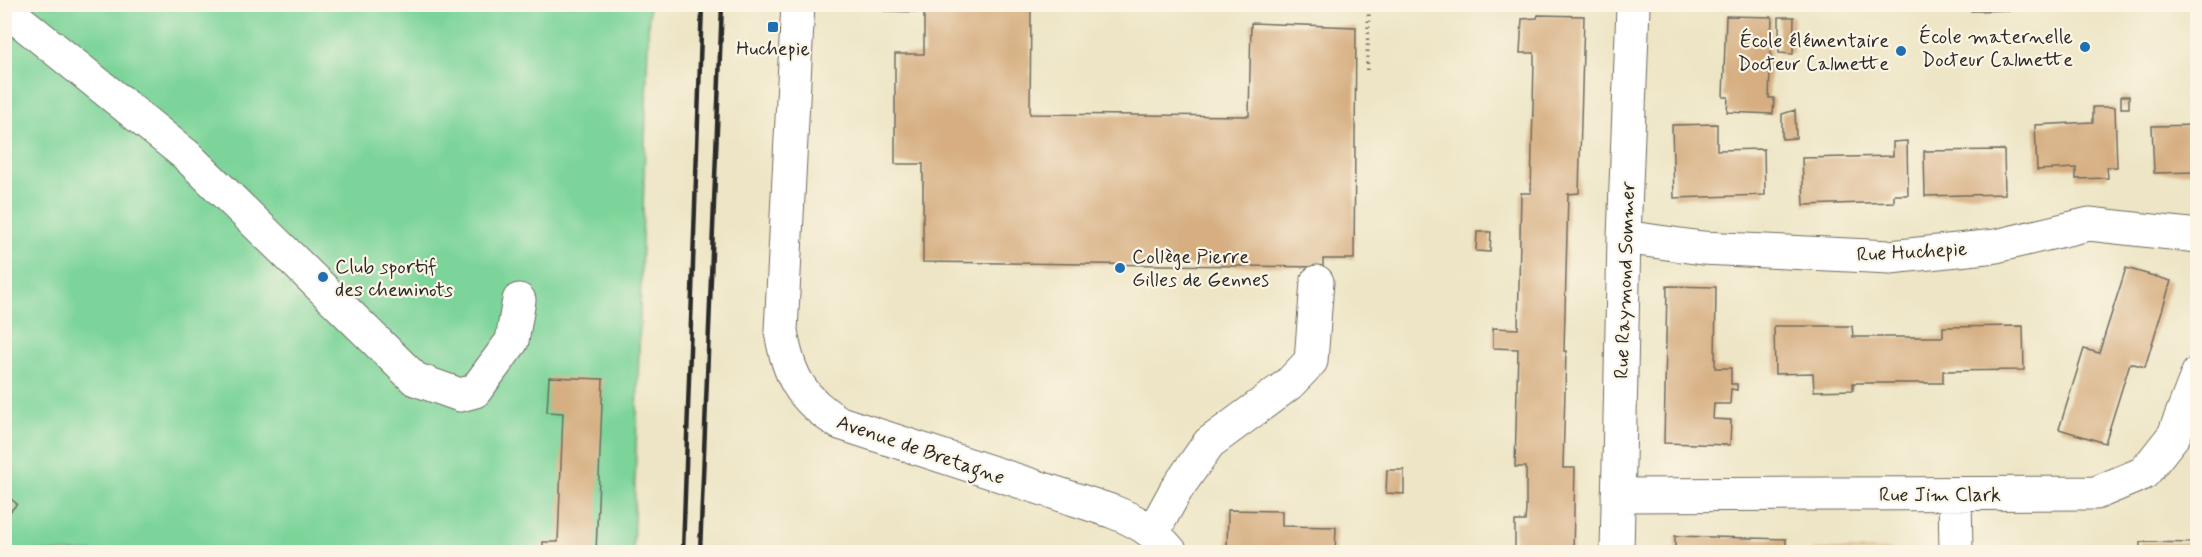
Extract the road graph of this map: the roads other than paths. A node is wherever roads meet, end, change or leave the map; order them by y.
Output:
1 (798, 4) edge
2 (1633, 7) dead end
3 (4, 8) edge
4 (2198, 236) edge
5 (1624, 237) junction
6 (1317, 282) dead end
7 (519, 300) dead end
8 (2198, 373) edge
9 (1955, 494) junction
10 (1618, 495) junction
11 (1162, 542) edge
12 (1617, 552) edge
13 (1956, 552) edge

1 - 11 street, Avenue de Bretagne
2 - 5 street, Rue Raymond Sommer
3 - 7 street
4 - 5 street, Rue Huchepie
5 - 10 street, Rue Raymond Sommer
6 - 11 street
8 - 9 street, Rue Jim Clark
9 - 10 street, Rue Jim Clark
9 - 13 street
10 - 12 street, Rue Raymond Sommer

